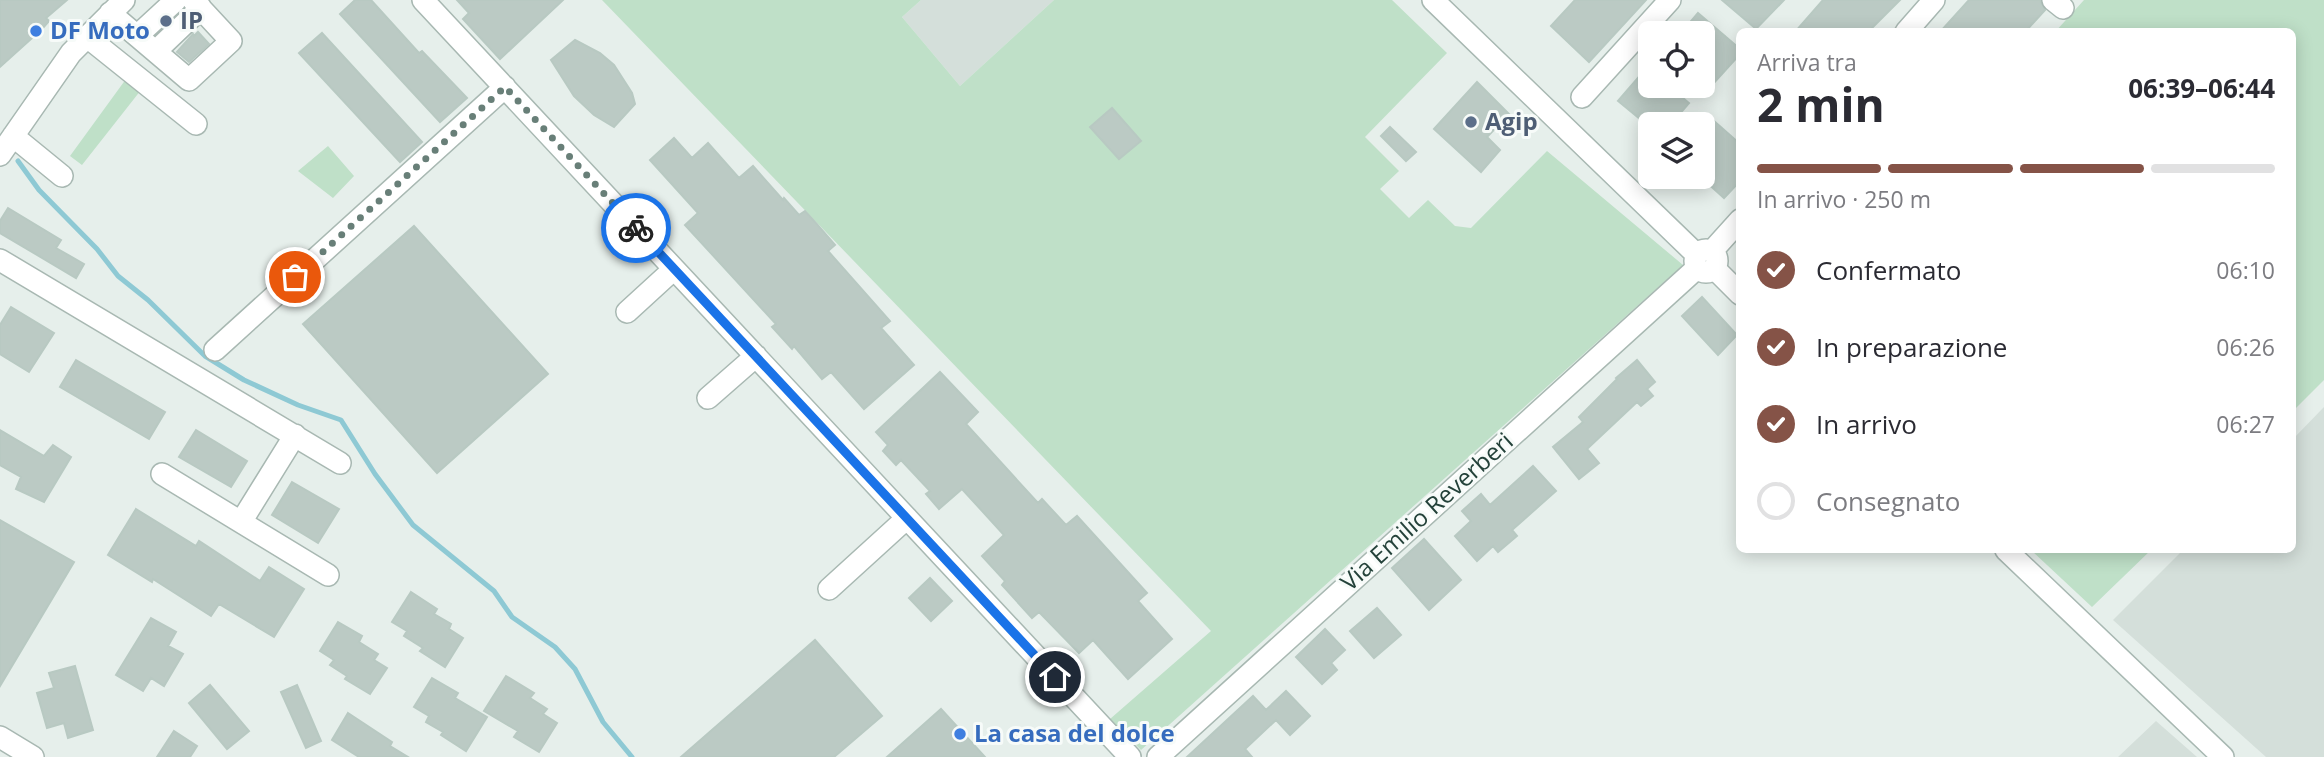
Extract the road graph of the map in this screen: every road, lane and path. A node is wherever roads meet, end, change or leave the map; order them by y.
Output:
1 (176, 0) edge
2 (423, 0) edge
3 (1433, 0) edge
4 (1670, 0) edge
5 (1934, 0) edge
6 (197, 4) edge
7 (117, 6) edge
8 (1910, 28) edge
9 (138, 35) junction
10 (86, 36) junction
11 (156, 51) junction
12 (505, 87) junction
13 (1582, 97) dead end
14 (196, 124) dead end
15 (6, 145) edge
16 (62, 176) dead end
17 (1736, 225) edge
18 (0, 260) edge
19 (1705, 260) junction
20 (674, 269) junction
21 (1736, 290) edge
22 (627, 312) dead end
23 (215, 350) dead end
24 (756, 356) junction
25 (708, 398) dead end
26 (295, 435) junction
27 (340, 463) dead end
28 (162, 474) dead end
29 (907, 518) junction
30 (241, 522) junction
31 (2009, 553) edge
32 (328, 575) dead end
33 (829, 589) dead end
34 (0, 737) edge
35 (33, 757) edge
36 (1130, 757) edge
37 (1158, 757) edge
38 (2222, 757) edge

1 - 9 street
2 - 12 street
3 - 19 street
4 - 13 street
5 - 8 street
6 - 11 street
6 - 11 street
7 - 9 street
7 - 10 street
9 - 11 street
10 - 14 street
10 - 15 street
12 - 20 street
12 - 23 street
15 - 16 street
17 - 19 street, Via Emilio Reverberi
18 - 26 street
19 - 21 street
19 - 37 street, Via Emilio Reverberi
20 - 22 street
20 - 24 street
24 - 25 street
24 - 29 street
26 - 27 street
26 - 30 street
28 - 30 street
29 - 33 street
29 - 36 street
30 - 32 street
31 - 38 street
34 - 35 street

